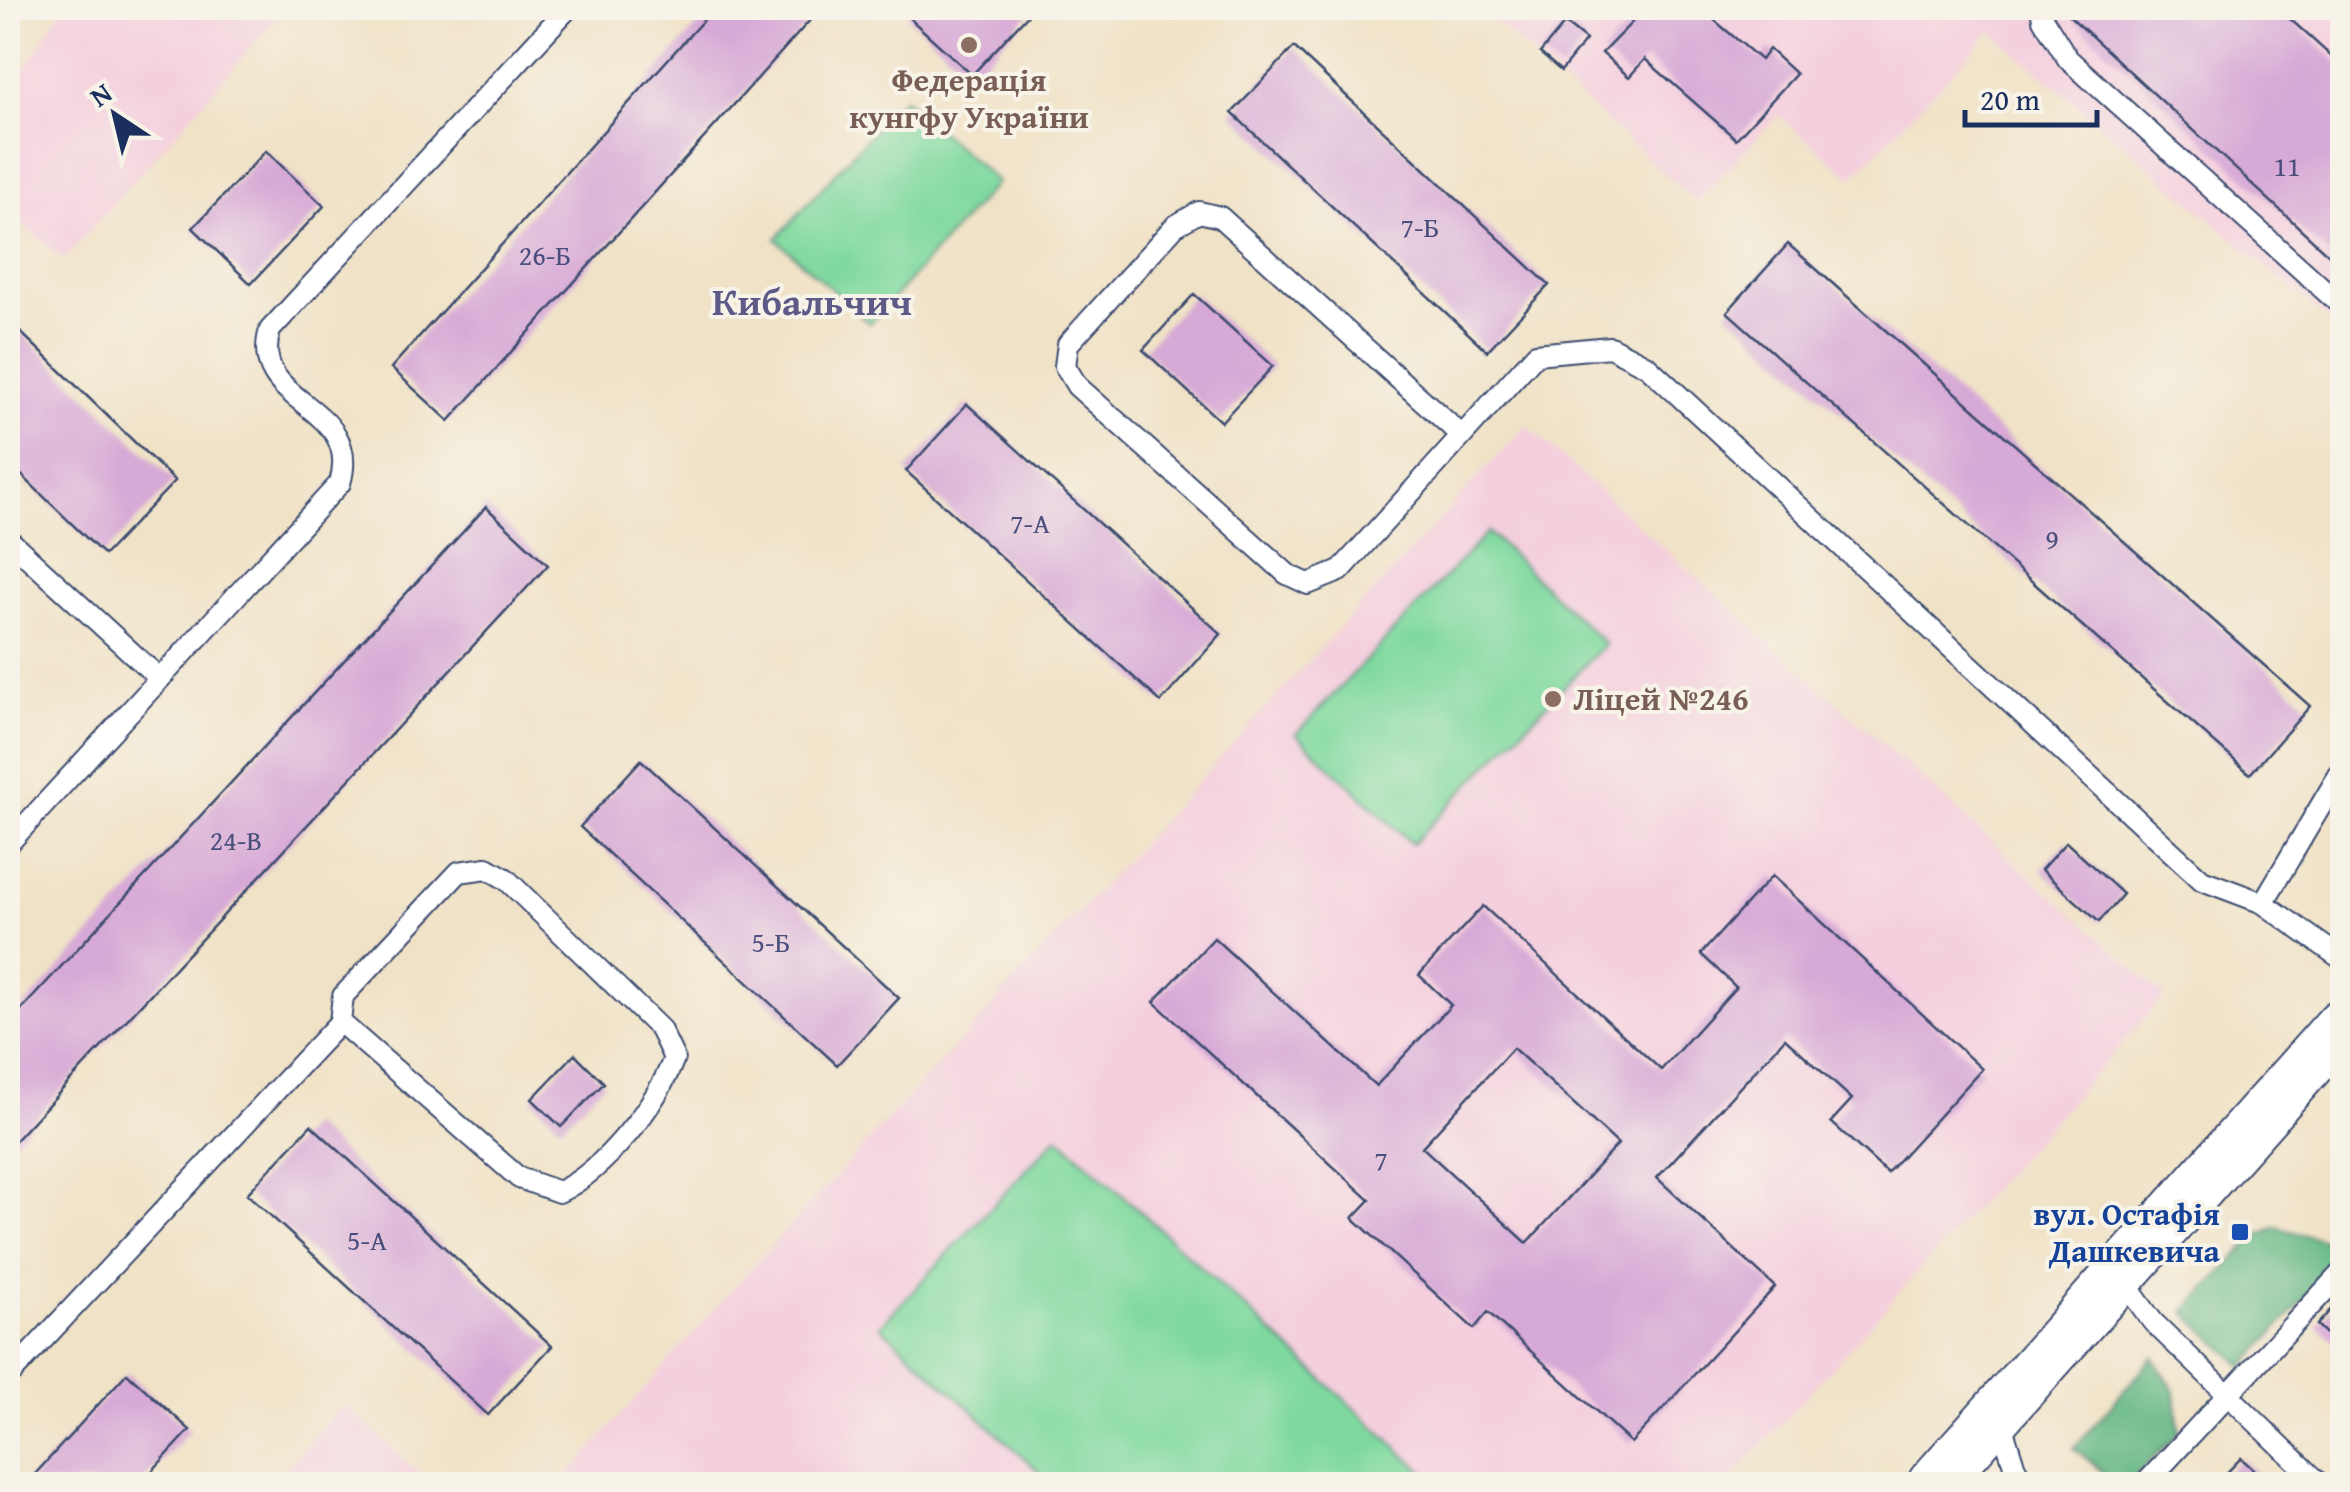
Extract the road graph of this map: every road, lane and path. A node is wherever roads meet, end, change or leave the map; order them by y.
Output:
1 (568, 8) edge
2 (2041, 8) edge
3 (2342, 306) edge
4 (1462, 436) junction
5 (8, 539) edge
6 (159, 678) junction
7 (2342, 770) edge
8 (8, 844) edge
9 (2263, 903) junction
10 (2342, 959) edge
11 (340, 1022) junction
12 (2342, 1025) edge
13 (2342, 1272) edge
14 (2121, 1278) junction
15 (12, 1362) edge
16 (2228, 1397) junction
17 (1998, 1414) junction
18 (1934, 1484) edge
19 (2026, 1484) edge
20 (2145, 1484) edge
21 (2320, 1484) edge

1 - 6 lane
2 - 3 lane
4 - 4 lane
4 - 9 lane
5 - 6 lane
6 - 8 lane
7 - 9 lane
9 - 10 lane
11 - 11 lane
11 - 15 lane
12 - 14 street
13 - 16 lane
14 - 16 lane
14 - 17 street
16 - 20 lane
16 - 21 lane
17 - 18 street
17 - 19 lane

